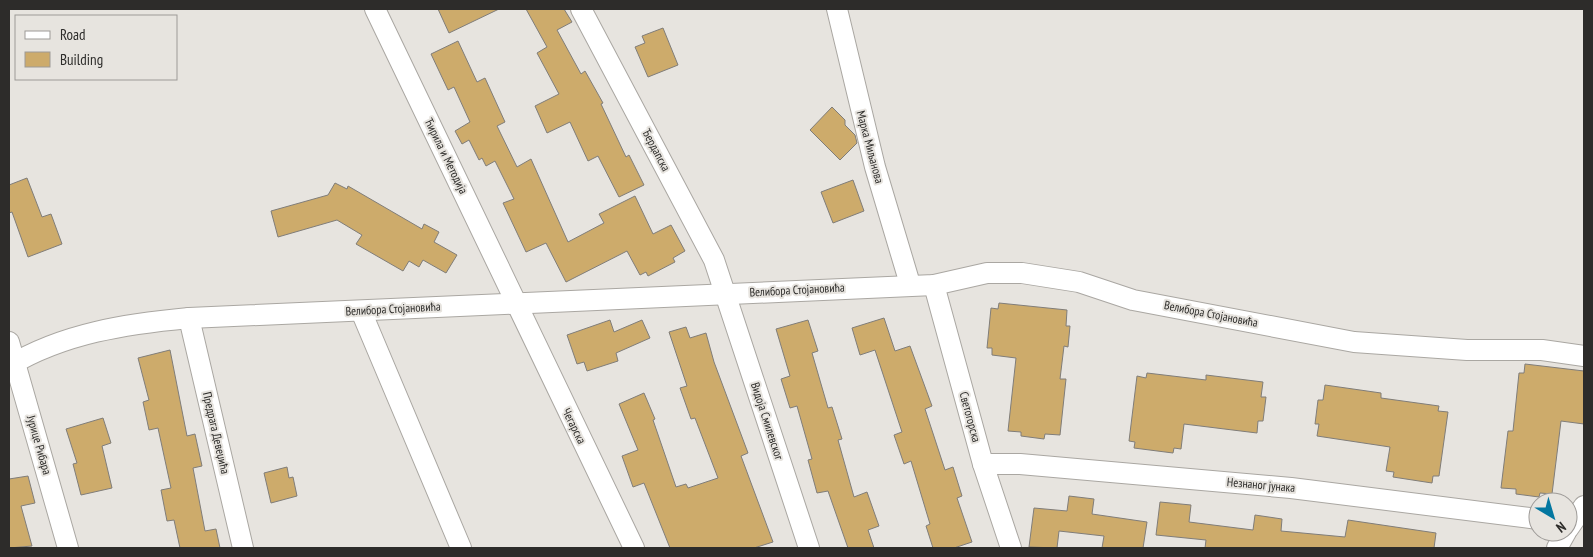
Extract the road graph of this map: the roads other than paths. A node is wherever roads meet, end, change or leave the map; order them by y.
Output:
1 (376, 9) edge
2 (581, 9) edge
3 (837, 9) edge
4 (910, 284) junction
5 (934, 285) junction
6 (724, 293) junction
7 (516, 304) junction
8 (360, 311) junction
9 (189, 318) junction
10 (9, 342) edge
11 (1584, 356) edge
12 (12, 364) edge
13 (983, 464) junction
14 (1528, 518) edge
15 (68, 548) edge
16 (243, 548) edge
17 (462, 548) edge
18 (634, 548) edge
19 (808, 548) edge
20 (1010, 548) edge

1 - 7 street, Ћирила и Методија
2 - 6 street, Ђердапска
3 - 4 street, Марка Миљанова
4 - 5 street, Велибора Стојановића
4 - 6 street, Велибора Стојановића
5 - 11 street, Велибора Стојановића
5 - 13 street, Светогорска
6 - 7 street, Велибора Стојановића
6 - 19 street, Видоја Смилевског
7 - 8 street, Велибора Стојановића
7 - 18 street, Чегарска
8 - 9 street, Велибора Стојановића
8 - 17 street
9 - 12 street, Велибора Стојановића
9 - 16 street, Предрага Девеџића
10 - 12 street, Јурице Рибара
12 - 15 street, Јурице Рибара
13 - 14 street, Незнаног јунака
13 - 20 street, Светогорска

